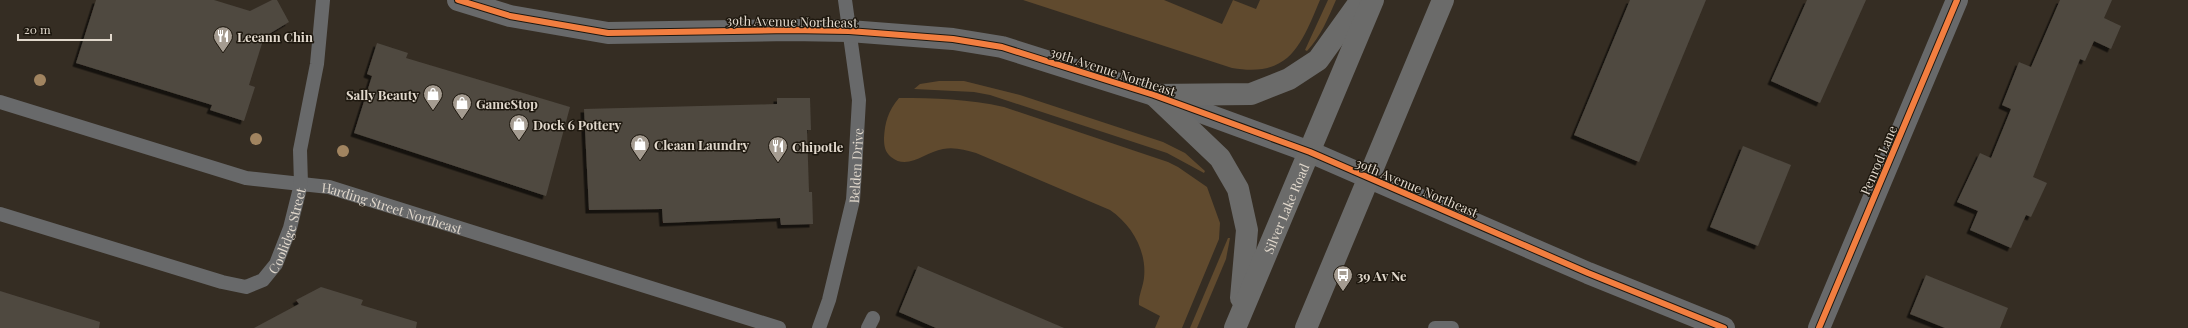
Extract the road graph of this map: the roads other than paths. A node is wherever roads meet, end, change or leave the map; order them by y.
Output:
1 (323, 0) edge
2 (458, 0) edge
3 (845, 0) edge
4 (1361, 0) edge
5 (1373, 0) edge
6 (1443, 0) edge
7 (1957, 0) edge
8 (849, 31) junction
9 (1154, 95) junction
10 (0, 102) edge
11 (1310, 152) junction
12 (1368, 179) junction
13 (300, 184) junction
14 (0, 214) edge
15 (1238, 323) edge
16 (779, 328) edge
17 (819, 328) edge
18 (1306, 328) edge
19 (1435, 328) edge
20 (1452, 328) edge
21 (1724, 328) edge
22 (1819, 328) edge

1 - 13 lane, Coolidge Street
2 - 8 street, 39th Avenue Northeast
3 - 8 lane, Belden Drive
4 - 9 main road
5 - 11 main road, Silver Lake Road
6 - 12 main road
7 - 22 street, Penrod Lane
8 - 9 street, 39th Avenue Northeast
8 - 17 lane, Belden Drive
9 - 11 street, 39th Avenue Northeast
9 - 15 main road
10 - 13 lane, Harding Street Northeast
11 - 12 street, 39th Avenue Northeast
11 - 15 main road, Silver Lake Road
12 - 18 main road
12 - 21 street, 39th Avenue Northeast
13 - 14 lane, Coolidge Street
13 - 16 lane, Harding Street Northeast
19 - 20 lane

